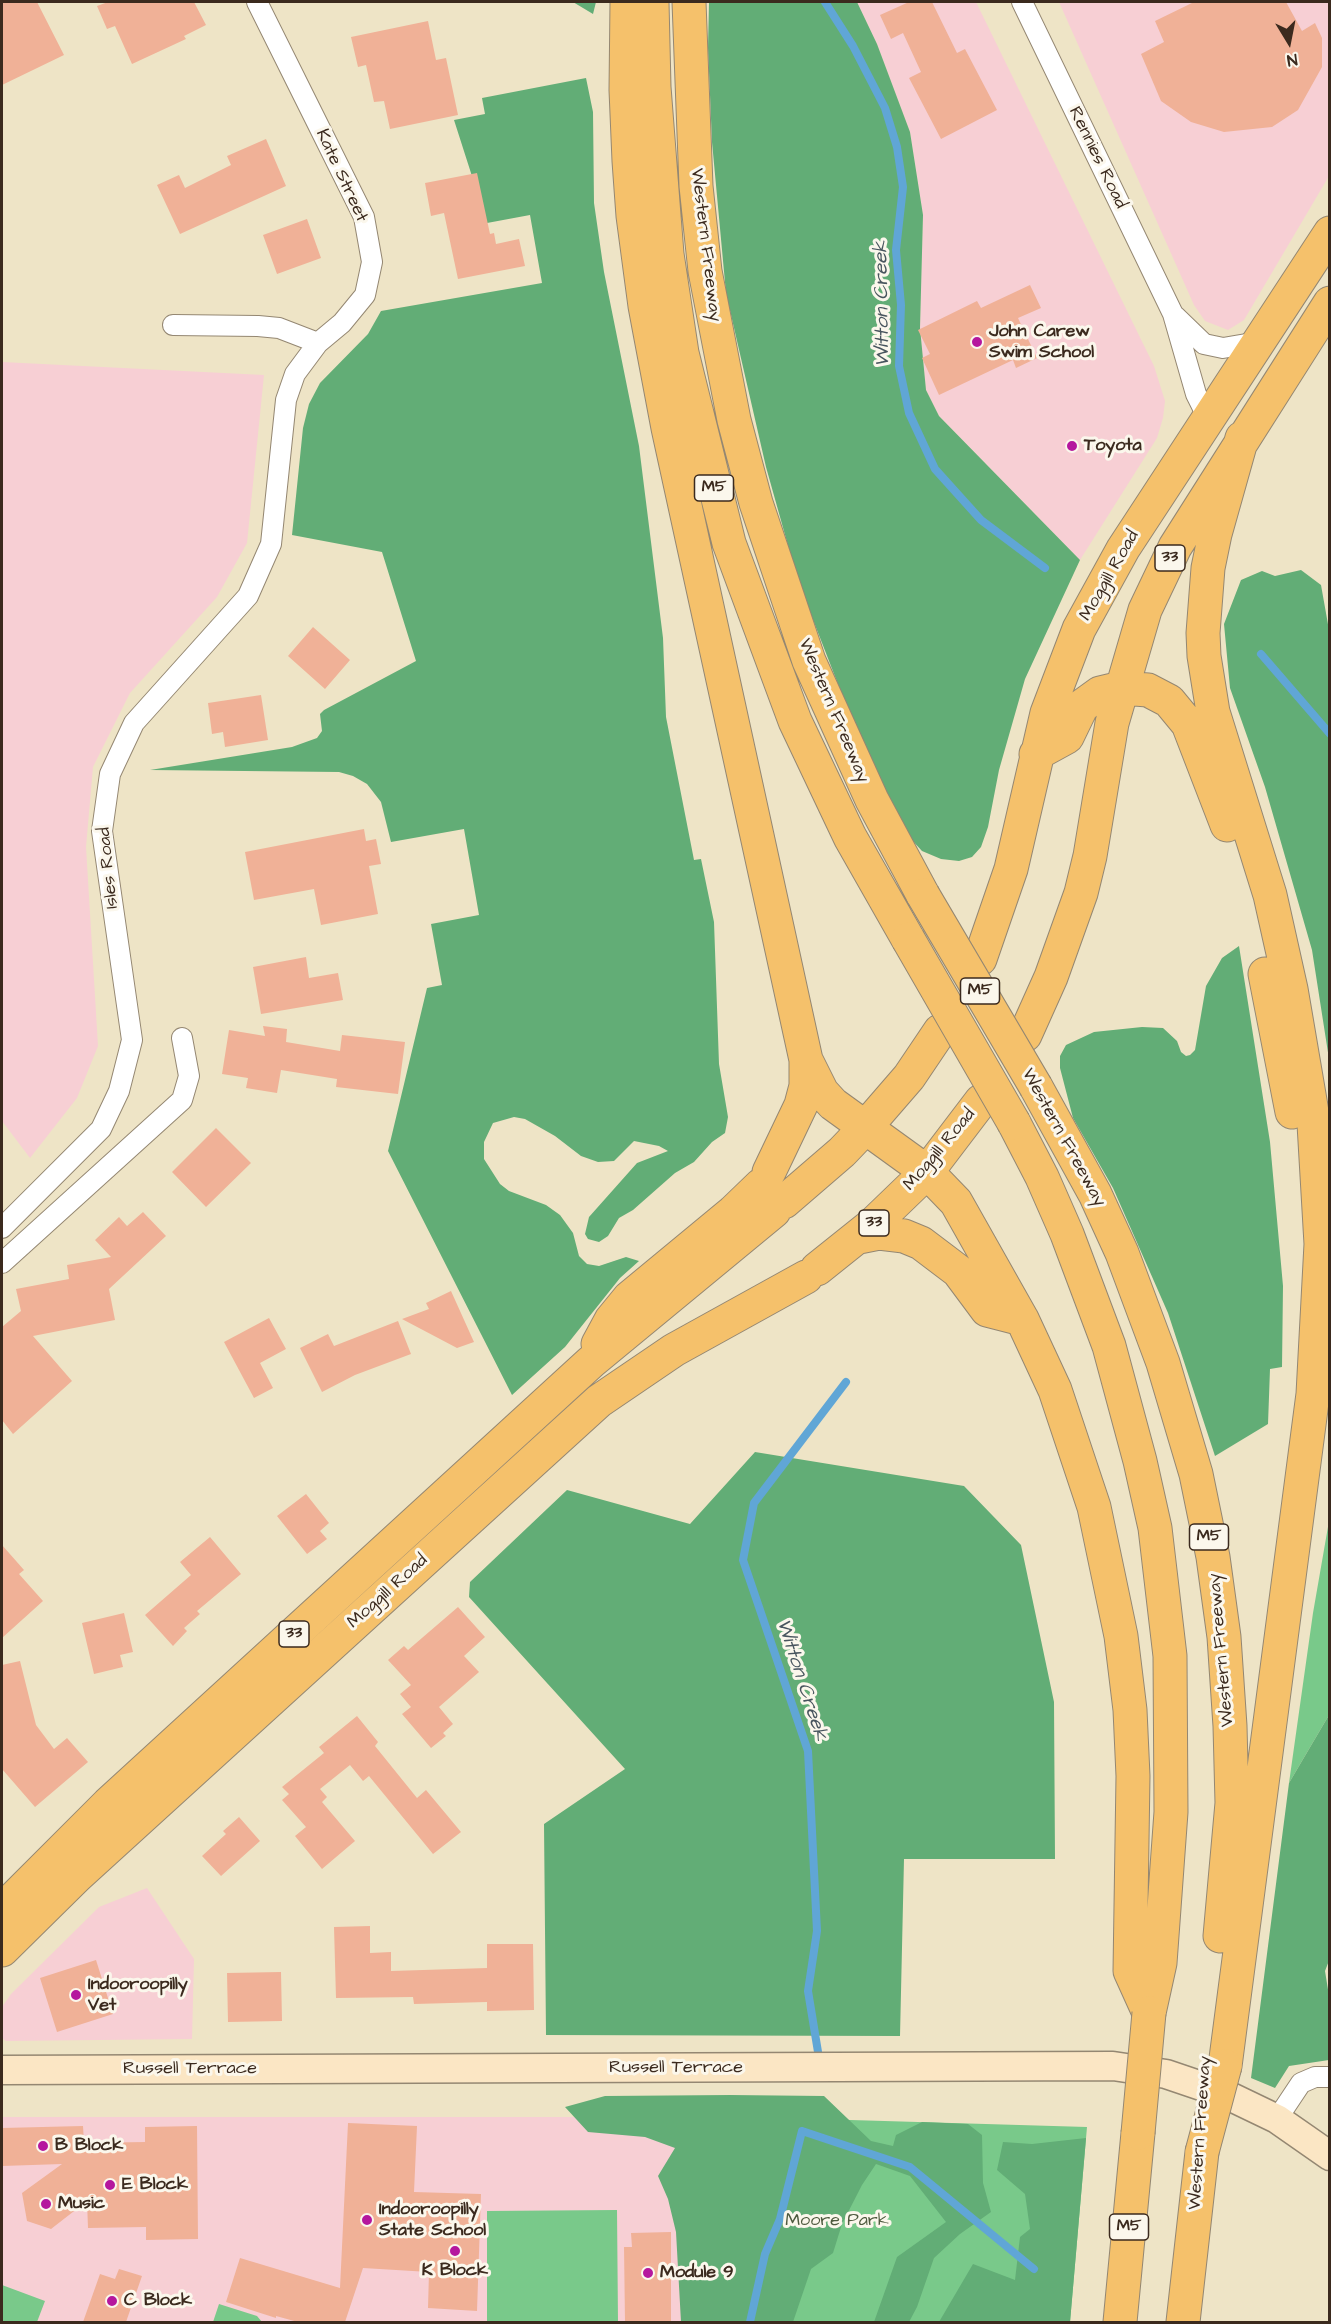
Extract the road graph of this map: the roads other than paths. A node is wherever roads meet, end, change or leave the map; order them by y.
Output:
1 (257, 2) edge
2 (627, 2) edge
3 (652, 2) edge
4 (689, 2) edge
5 (1022, 2) edge
6 (1329, 233) edge
7 (1329, 303) edge
8 (1173, 314) junction
9 (173, 326) dead end
10 (1258, 342) junction
11 (318, 343) junction
12 (1209, 420) junction
13 (1242, 438) junction
14 (1121, 688) junction
15 (1036, 754) junction
16 (980, 959) dead end
17 (940, 1031) dead end
18 (1025, 1035) dead end
19 (183, 1038) dead end
20 (806, 1060) junction
21 (981, 1101) dead end
22 (864, 1129) junction
23 (927, 1172) junction
24 (772, 1193) junction
25 (2, 1228) edge
26 (859, 1237) junction
27 (2, 1263) edge
28 (1022, 1319) junction
29 (1316, 1333) junction
30 (2, 1910) edge
31 (2, 1950) edge
32 (1149, 2013) junction
33 (1221, 2018) junction
34 (2, 2070) edge
35 (1329, 2077) edge
36 (1277, 2119) junction
37 (1329, 2156) edge
38 (1120, 2322) edge
39 (1183, 2322) edge

1 - 11 street, Kate Street
2 - 20 highway
3 - 32 highway, Western Freeway / M5, bridge
4 - 33 highway, Western Freeway / M5, bridge
5 - 8 street, Rennies Road
6 - 10 highway, Moggill Road / 33
7 - 13 highway, 33
8 - 10 street, Rennies Road
8 - 12 street, Rennies Road
9 - 11 street
10 - 12 highway, Moggill Road / 33
11 - 25 street, Isles Road
12 - 15 highway, Moggill Road / 33
13 - 14 highway, 33
13 - 29 highway
14 - 15 highway
14 - 18 highway, 33
14 - 29 highway
15 - 16 highway, Moggill Road / 33
17 - 22 highway, Moggill Road / 33
19 - 27 street
20 - 22 highway
20 - 24 highway
21 - 23 highway, Moggill Road / 33
22 - 23 highway
22 - 24 highway, Moggill Road / 33
23 - 26 highway, Moggill Road / 33
23 - 28 highway
24 - 30 highway, Moggill Road / 33
26 - 28 highway
26 - 31 highway, Moggill Road / 33
28 - 32 highway
29 - 33 highway
32 - 38 highway, Western Freeway / M5, bridge
33 - 39 highway, Western Freeway / M5, bridge
34 - 36 main road, Russell Terrace
35 - 36 street
36 - 37 main road, Russell Terrace

